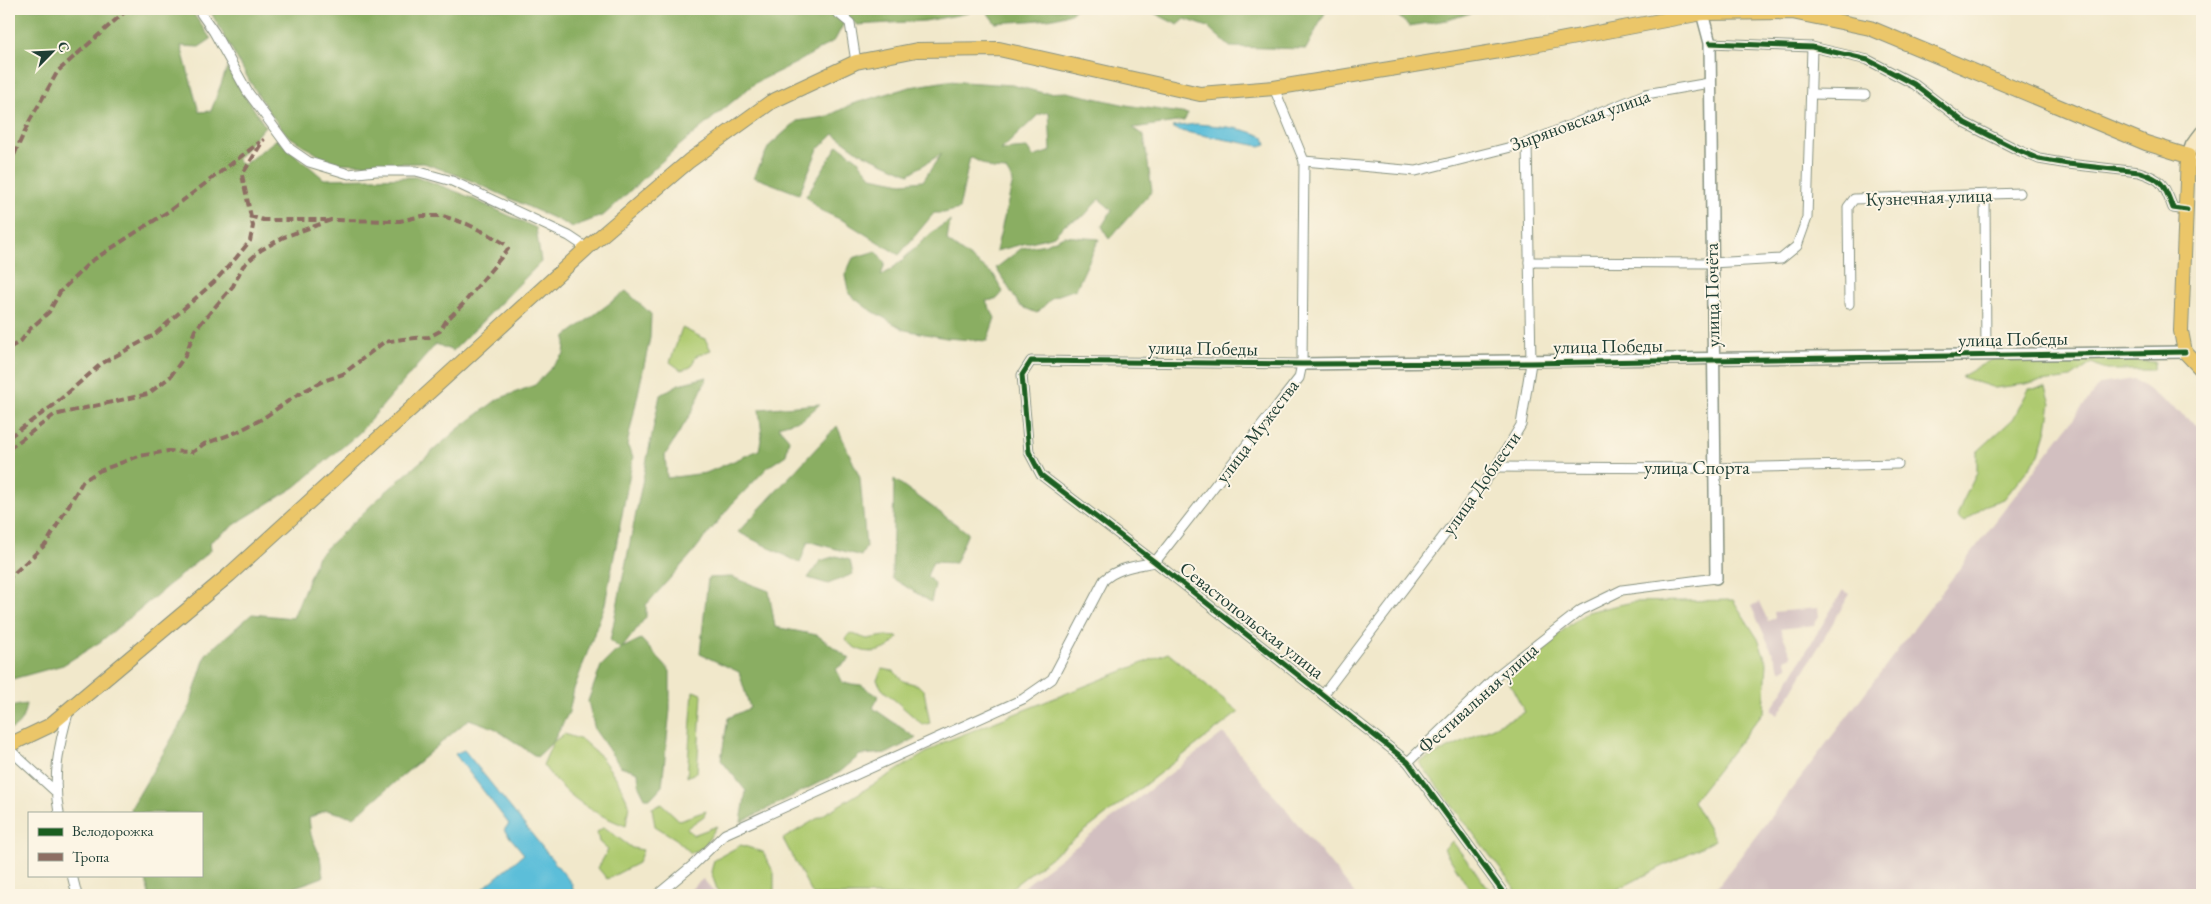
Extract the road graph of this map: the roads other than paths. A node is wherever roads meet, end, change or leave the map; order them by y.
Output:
1 (198, 9) edge
2 (833, 9) edge
3 (1702, 13) junction
4 (1710, 43) junction
5 (1812, 47) junction
6 (856, 62) junction
7 (1709, 83) junction
8 (1274, 88) junction
9 (1811, 94) junction
10 (1865, 95) dead end
11 (2202, 132) edge
12 (1527, 143) junction
13 (2188, 156) junction
14 (1304, 161) junction
15 (2202, 167) edge
16 (2020, 193) dead end
17 (1985, 196) junction
18 (2187, 210) junction
19 (587, 248) junction
20 (1530, 262) junction
21 (1711, 263) junction
22 (1849, 304) dead end
23 (2185, 352) junction
24 (1986, 354) junction
25 (1712, 359) junction
26 (1031, 361) joint
27 (1531, 362) junction
28 (1302, 364) junction
29 (2202, 370) edge
30 (1898, 464) dead end
31 (1496, 467) junction
32 (1714, 468) junction
33 (1155, 562) junction
34 (1716, 578) joint
35 (1324, 695) junction
36 (70, 707) junction
37 (9, 747) edge
38 (1408, 762) junction
39 (55, 791) junction
40 (59, 812) edge
41 (72, 876) edge
42 (1503, 894) edge
43 (77, 895) edge
44 (657, 895) edge

1 - 19 street
2 - 6 street
3 - 4 street, улица Почёта
3 - 8 main road
3 - 13 main road
4 - 5 street
4 - 7 street, улица Почёта
5 - 9 street
5 - 18 street
6 - 8 main road
6 - 19 main road
7 - 12 street, Зыряновская улица
7 - 21 street, улица Почёта
8 - 14 street, улица Мужества
9 - 10 street
9 - 21 street
11 - 13 main road
12 - 14 street, Зыряновская улица
12 - 20 street, улица Доблести
13 - 15 street
13 - 18 main road
14 - 28 street, улица Мужества
16 - 17 street, Кузнечная улица
17 - 22 street, Кузнечная улица
17 - 24 street
18 - 23 main road
19 - 36 main road
20 - 21 street
20 - 27 street, улица Доблести
21 - 25 street, улица Почёта
23 - 24 street, улица Победы
23 - 29 main road
24 - 25 street, улица Победы
25 - 27 street, улица Победы
25 - 32 street, улица Почёта
26 - 28 street, улица Победы
26 - 33 street, Севастопольская улица
27 - 28 street, улица Победы
27 - 31 street, улица Доблести
28 - 33 street, улица Мужества
30 - 32 street, улица Спорта
31 - 32 street, улица Спорта
31 - 35 street, улица Доблести
32 - 34 street, улица Почёта
33 - 35 street, Севастопольская улица
33 - 44 street
34 - 38 street, Фестивальная улица
35 - 38 street, Севастопольская улица
36 - 37 main road
36 - 39 street
37 - 39 street
38 - 42 street, Севастопольская улица
39 - 40 street
41 - 43 street

